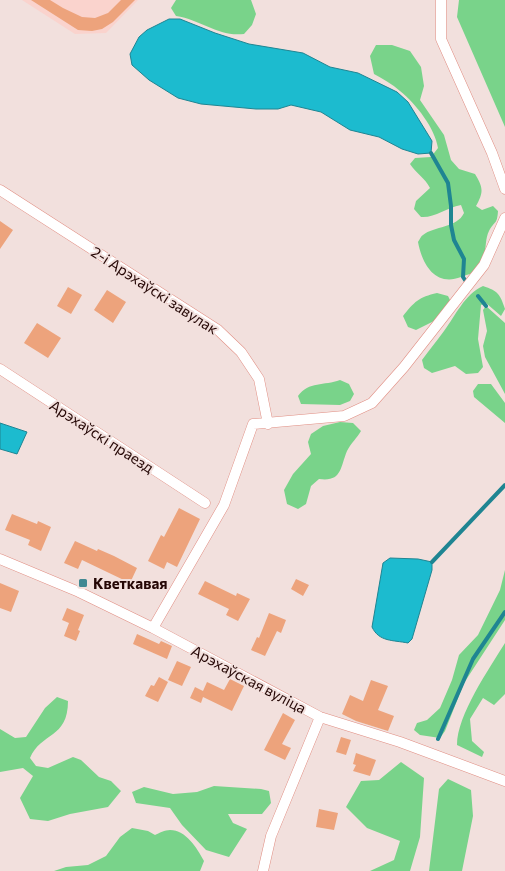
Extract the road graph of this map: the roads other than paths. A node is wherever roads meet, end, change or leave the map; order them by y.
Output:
1 (441, 0) edge
2 (505, 189) edge
3 (0, 190) edge
4 (505, 218) edge
5 (0, 369) edge
6 (268, 424) junction
7 (205, 503) dead end
8 (0, 559) edge
9 (153, 628) junction
10 (320, 717) junction
11 (505, 781) edge
12 (263, 871) edge

1 - 2 street
3 - 6 street, 2-і Арэхаўскі завулак
4 - 6 street
5 - 7 street, Арэхаўскі праезд
6 - 9 street
8 - 9 street, Арэхаўская вуліца
9 - 10 street, Арэхаўская вуліца
10 - 11 street, Арэхаўская вуліца
10 - 12 street

